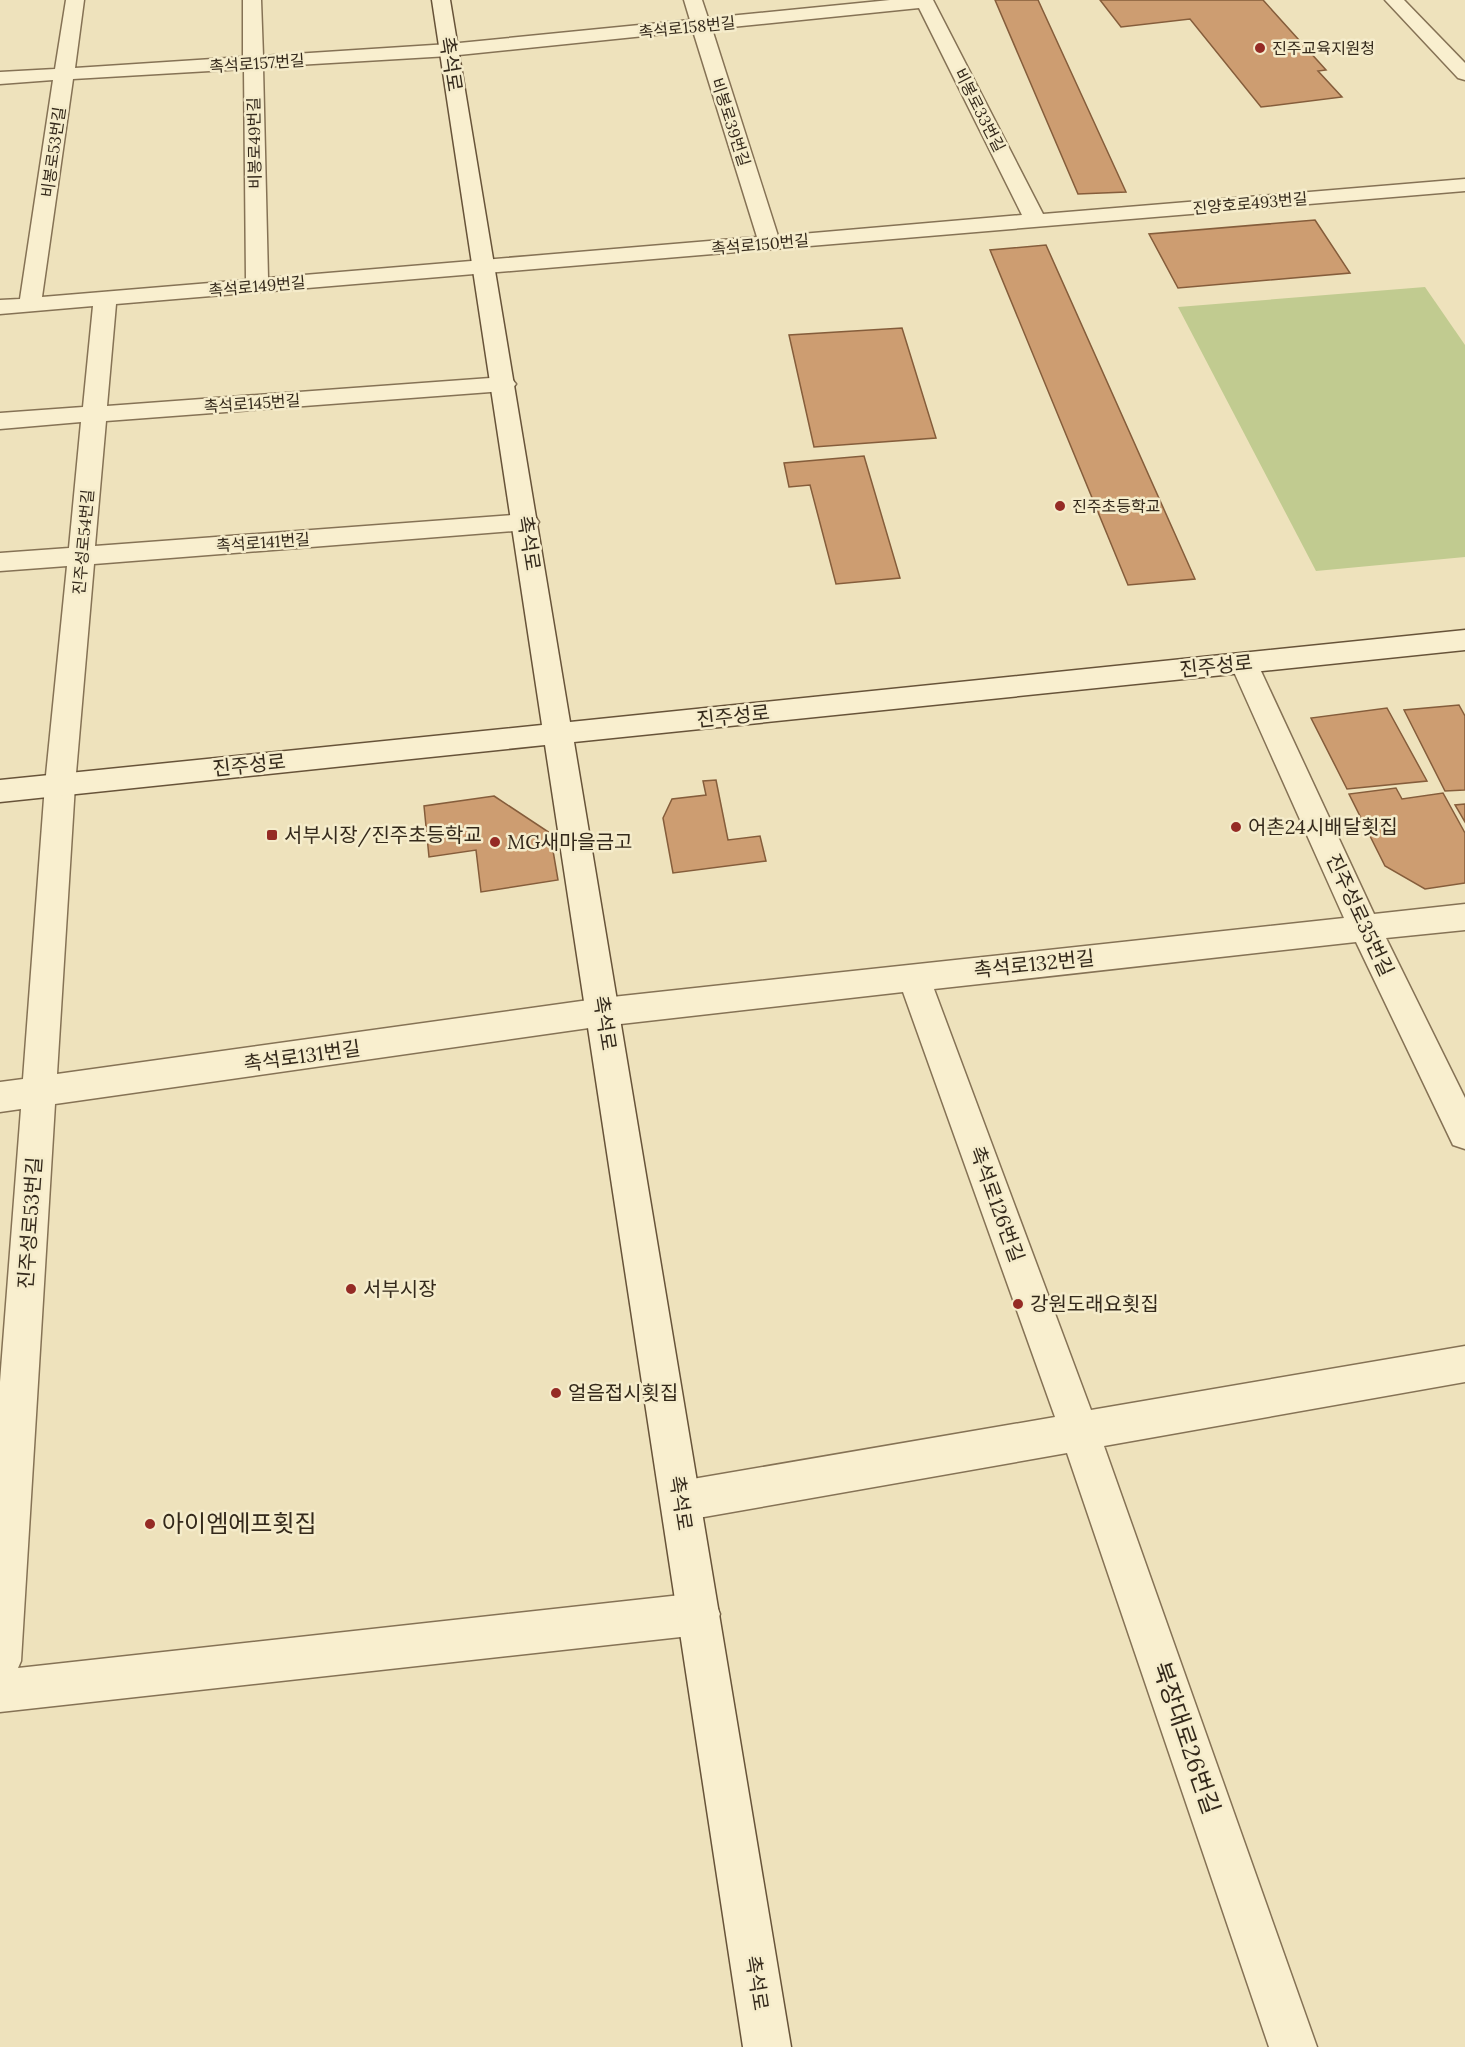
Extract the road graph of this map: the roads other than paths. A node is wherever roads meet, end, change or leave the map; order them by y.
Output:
1 (75, 0) edge
2 (252, 0) edge
3 (441, 0) edge
4 (693, 0) edge
5 (1394, 0) edge
6 (924, 1) edge
7 (701, 25) junction
8 (449, 50) junction
9 (253, 63) junction
10 (1465, 74) edge
11 (64, 75) junction
12 (0, 78) edge
13 (1465, 185) edge
14 (1036, 221) junction
15 (770, 243) junction
16 (485, 267) junction
17 (257, 286) junction
18 (105, 298) junction
19 (30, 305) junction
20 (0, 307) edge
21 (504, 384) junction
22 (94, 414) junction
23 (0, 422) edge
24 (526, 522) junction
25 (82, 557) junction
26 (0, 562) edge
27 (1465, 640) edge
28 (1244, 663) junction
29 (560, 733) junction
30 (60, 785) junction
31 (0, 791) edge
32 (1465, 917) edge
33 (1365, 928) junction
34 (914, 978) junction
35 (603, 1012) junction
36 (39, 1094) junction
37 (0, 1097) edge
38 (1465, 1134) edge
39 (1465, 1364) edge
40 (10, 1367) edge
41 (1079, 1430) junction
42 (681, 1501) junction
43 (699, 1614) junction
44 (0, 1661) edge
45 (0, 1691) edge
46 (767, 2047) edge
47 (1293, 2047) edge

1 - 11 street, 비봉로53번길
2 - 9 street, 비봉로49번길
3 - 8 street, 촉석로
4 - 7 street, 비봉로39번길
5 - 10 street
6 - 7 street, 촉석로158번길
6 - 14 street, 비봉로33번길
7 - 8 street, 촉석로158번길
7 - 15 street, 비봉로39번길
8 - 9 street, 촉석로157번길
8 - 16 street, 촉석로
9 - 11 street, 촉석로157번길
9 - 17 street, 비봉로49번길
11 - 12 street, 촉석로157번길
11 - 19 street, 비봉로53번길
13 - 14 street, 진양호로493번길
14 - 15 street, 촉석로150번길
15 - 16 street, 촉석로150번길
16 - 17 street, 촉석로149번길
16 - 21 street, 촉석로
17 - 18 street, 촉석로149번길
18 - 19 street, 촉석로149번길
18 - 22 street, 진주성로54번길
19 - 20 street, 촉석로149번길
21 - 22 street, 촉석로145번길
21 - 24 street, 촉석로
22 - 23 street, 촉석로145번길
22 - 25 street, 진주성로54번길
24 - 25 street, 촉석로141번길
24 - 29 street, 촉석로
25 - 26 street, 촉석로141번길
25 - 30 street, 진주성로54번길
27 - 28 street, 진주성로
28 - 29 street, 진주성로
28 - 33 street, 진주성로35번길
29 - 30 street, 진주성로
29 - 35 street, 촉석로
30 - 31 street, 진주성로
30 - 36 street, 진주성로53번길
32 - 33 street, 촉석로132번길
33 - 34 street, 촉석로132번길
33 - 38 street, 진주성로35번길
34 - 35 street, 촉석로132번길
34 - 41 street, 촉석로126번길
35 - 36 street, 촉석로131번길
35 - 42 street, 촉석로
36 - 37 street, 촉석로131번길
36 - 40 street, 진주성로53번길
39 - 41 street
40 - 44 street, 진주성로53번길
41 - 42 street
41 - 47 street, 북장대로26번길
42 - 43 street, 촉석로
43 - 45 street
43 - 46 street, 촉석로

